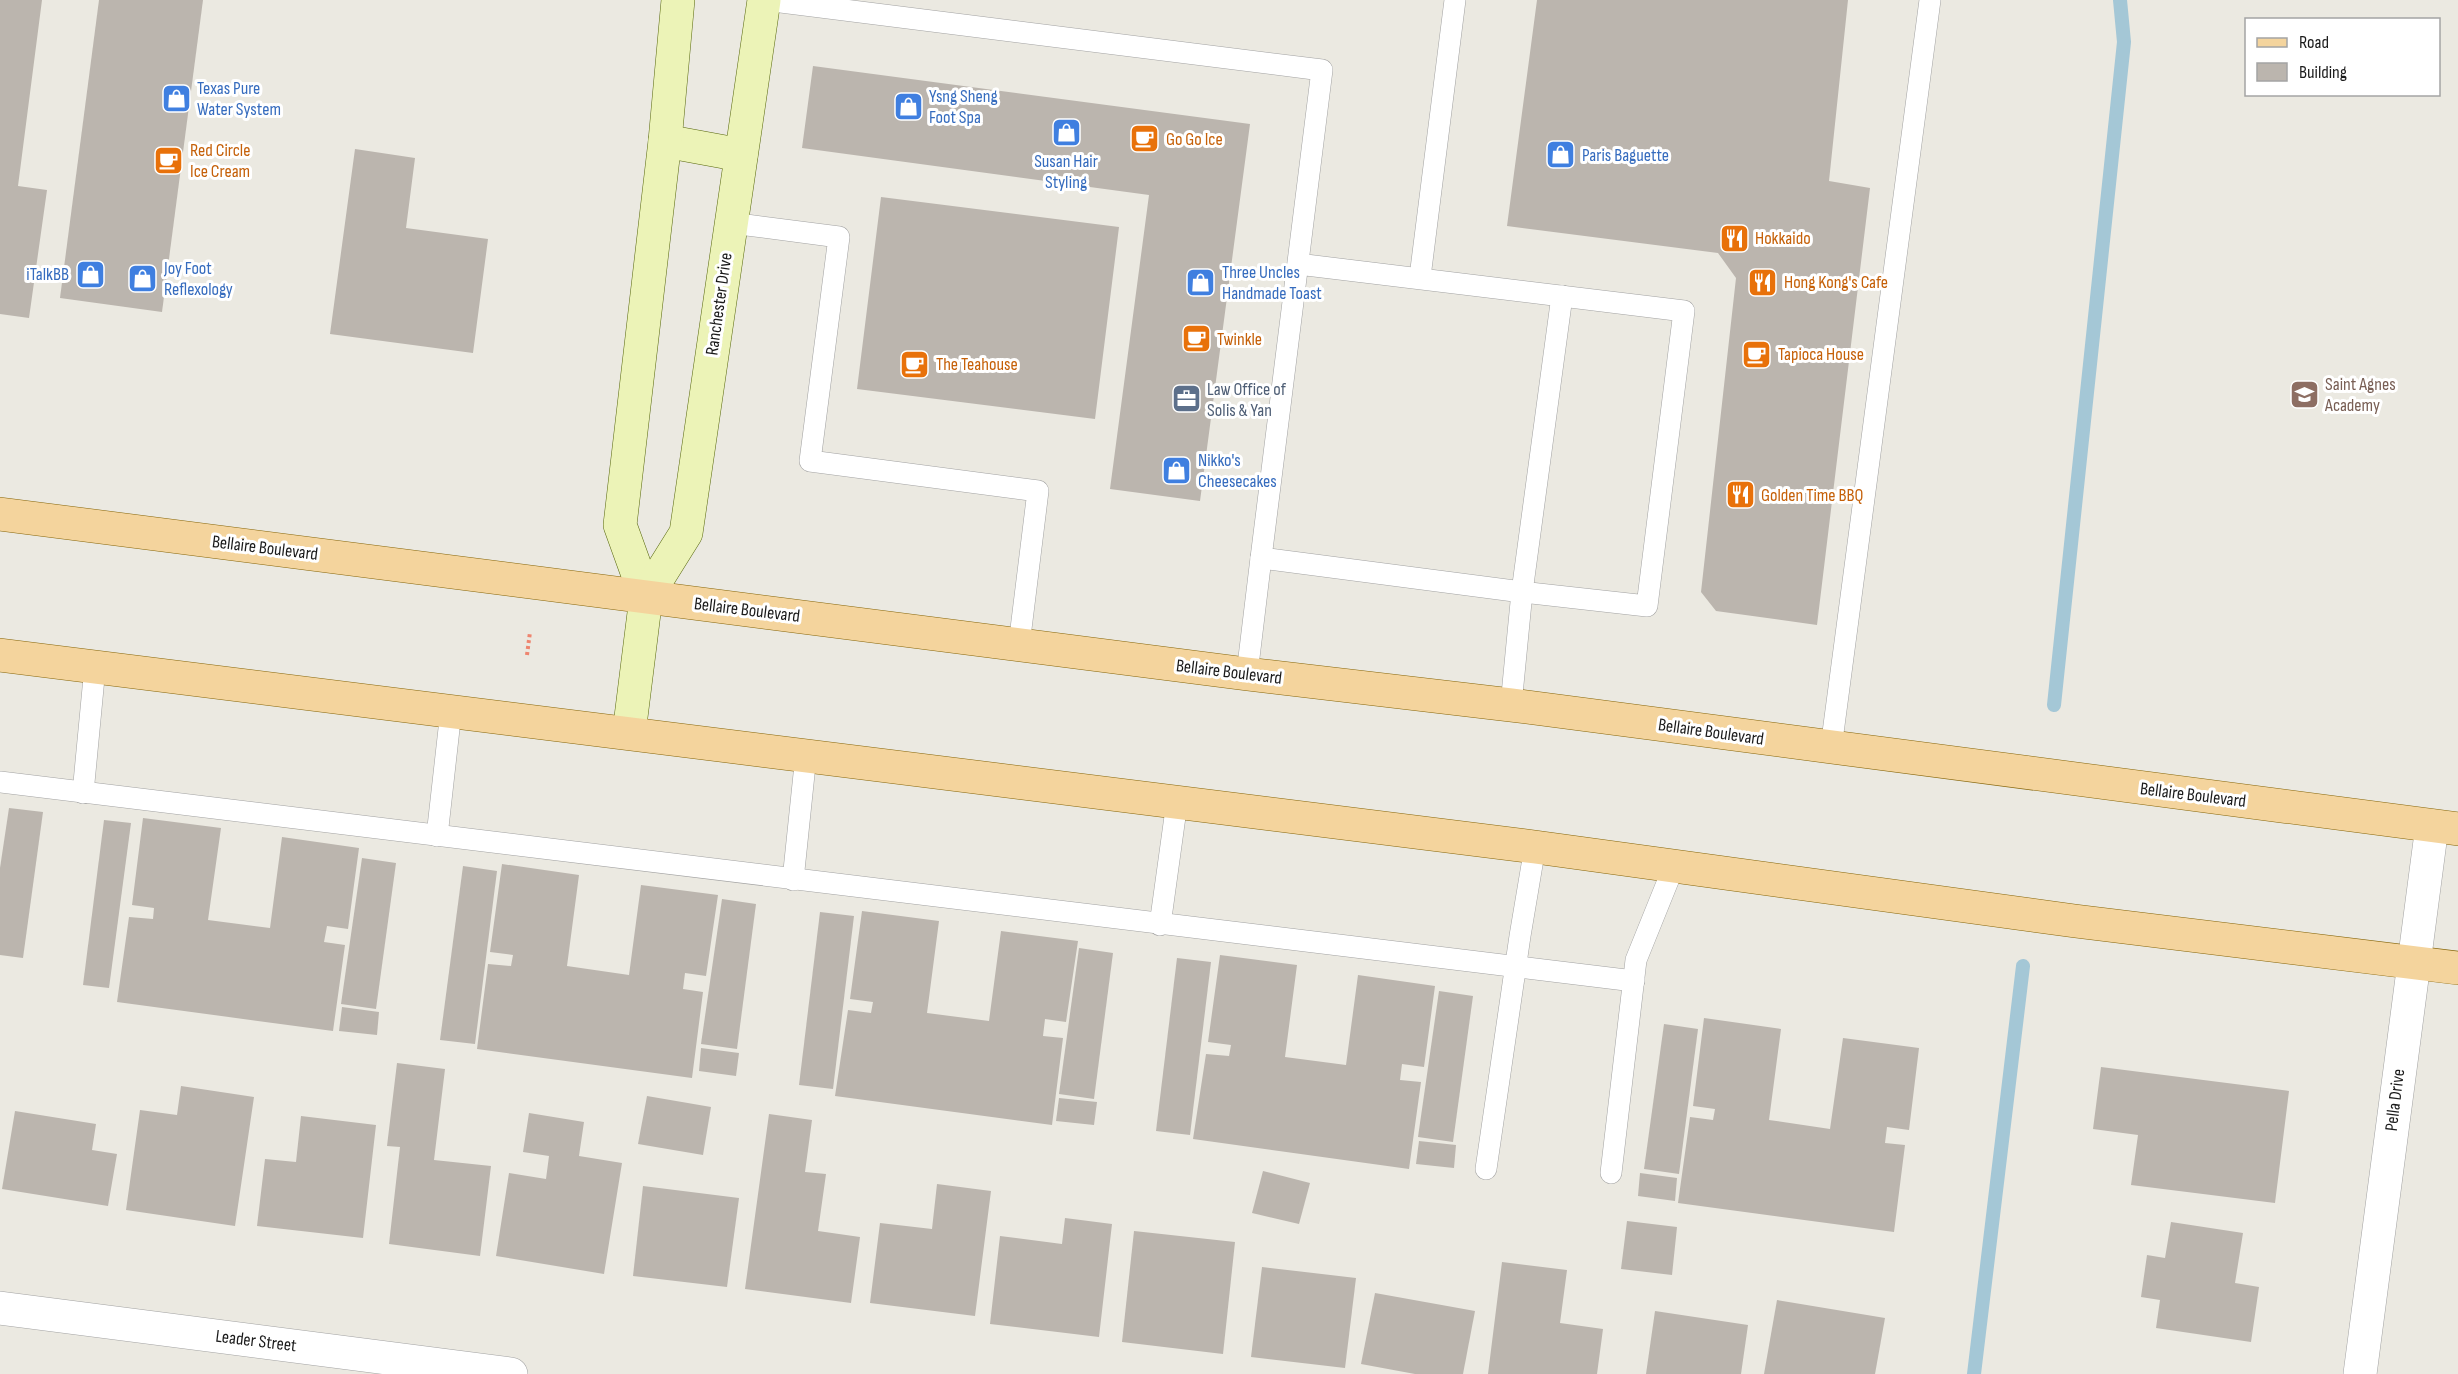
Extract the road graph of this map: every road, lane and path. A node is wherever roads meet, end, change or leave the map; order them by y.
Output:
1 (678, 0) edge
2 (764, 0) edge
3 (1455, 0) edge
4 (1930, 0) edge
5 (902, 8) edge
6 (665, 141) junction
7 (741, 155) junction
8 (731, 223) junction
9 (1298, 264) junction
10 (1420, 277) junction
11 (1563, 296) junction
12 (0, 514) edge
13 (1261, 558) junction
14 (1522, 592) junction
15 (646, 597) junction
16 (530, 632) dead end
17 (1018, 645) junction
18 (0, 655) edge
19 (527, 655) dead end
20 (95, 667) junction
21 (1247, 674) junction
22 (1511, 705) junction
23 (451, 711) junction
24 (628, 733) junction
25 (1831, 748) junction
26 (806, 755) junction
27 (0, 782) edge
28 (83, 793) junction
29 (1177, 802) junction
30 (2445, 828) edge
31 (437, 836) junction
32 (1535, 847) junction
33 (1674, 866) junction
34 (793, 880) junction
35 (1160, 924) junction
36 (2413, 963) junction
37 (1515, 968) junction
38 (2458, 968) edge
39 (1634, 981) junction
40 (1486, 1169) dead end
41 (1611, 1173) dead end
42 (0, 1308) edge
43 (511, 1374) edge
44 (2360, 1374) edge

1 - 6 street, Ranchester Drive
2 - 5 lane
2 - 7 street, Ranchester Drive
3 - 10 lane
4 - 25 lane
5 - 9 lane
6 - 7 street
6 - 15 street, Ranchester Drive
7 - 8 street, Ranchester Drive
8 - 15 street, Ranchester Drive
8 - 17 lane
9 - 10 lane
9 - 13 lane
10 - 11 lane
11 - 14 lane
11 - 14 lane
12 - 15 main road, Bellaire Boulevard
13 - 14 lane
13 - 21 lane
14 - 22 lane
15 - 17 main road, Bellaire Boulevard
15 - 24 street, Ranchester Drive
16 - 19 path
17 - 21 main road, Bellaire Boulevard
18 - 20 main road
20 - 23 main road
20 - 28 lane
21 - 22 main road, Bellaire Boulevard
22 - 25 main road, Bellaire Boulevard
23 - 24 main road
23 - 31 lane
24 - 26 main road
25 - 30 main road, Bellaire Boulevard
26 - 29 main road
26 - 34 lane
27 - 28 lane
28 - 31 lane
29 - 32 main road
29 - 35 lane
30 - 36 street, Pella Drive
31 - 34 lane
32 - 33 main road
32 - 37 lane
33 - 36 main road
33 - 39 lane
34 - 35 lane
35 - 37 lane
36 - 38 main road
36 - 44 street, Pella Drive
37 - 39 lane
37 - 40 lane
39 - 41 lane
42 - 43 street, Leader Street

